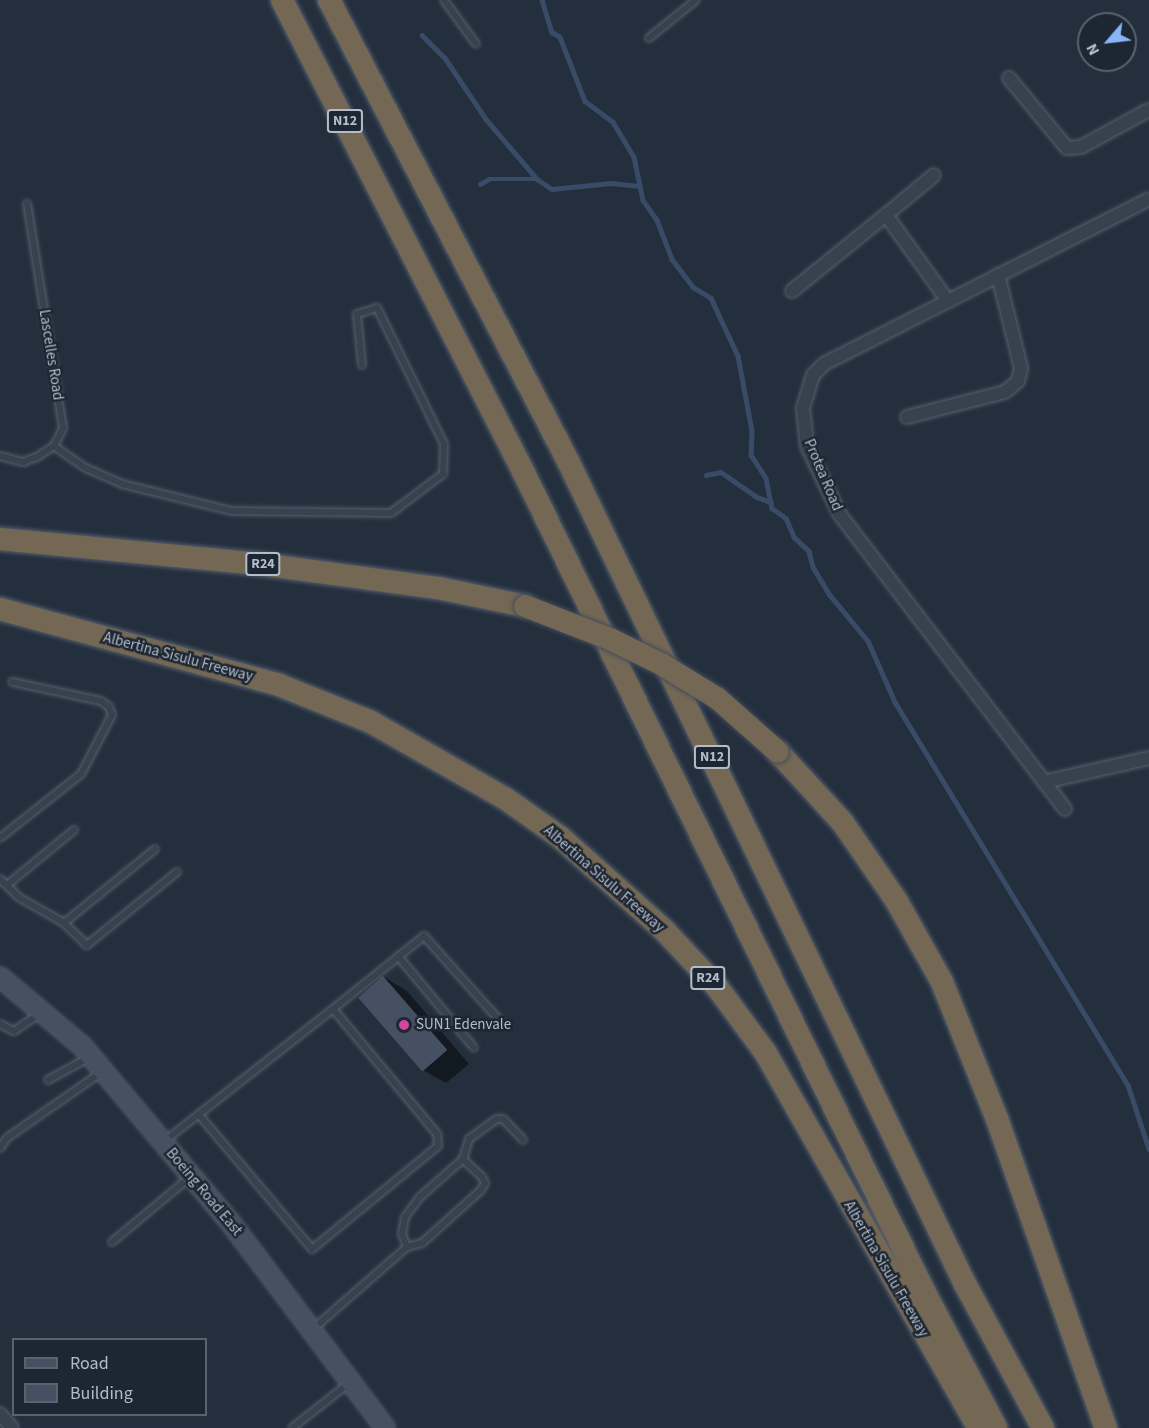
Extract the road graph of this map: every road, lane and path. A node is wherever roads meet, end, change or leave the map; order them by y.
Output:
1 (282, 0) edge
2 (329, 0) edge
3 (444, 0) edge
4 (696, 0) edge
5 (649, 38) dead end
6 (476, 44) dead end
7 (1009, 78) dead end
8 (1149, 110) edge
9 (934, 175) dead end
10 (1149, 199) edge
11 (27, 204) dead end
12 (886, 215) junction
13 (998, 275) junction
14 (792, 291) dead end
15 (948, 301) junction
16 (362, 365) dead end
17 (907, 417) dead end
18 (54, 446) junction
19 (0, 456) edge
20 (0, 539) edge
21 (0, 609) edge
22 (12, 682) dead end
23 (1149, 758) edge
24 (1044, 782) junction
25 (1065, 809) dead end
26 (74, 830) dead end
27 (0, 838) edge
28 (155, 849) dead end
29 (177, 872) dead end
30 (0, 879) edge
31 (7, 885) junction
32 (64, 923) junction
33 (398, 956) junction
34 (0, 977) edge
35 (333, 1009) junction
36 (42, 1013) junction
37 (500, 1022) dead end
38 (0, 1024) edge
39 (474, 1048) dead end
40 (90, 1057) junction
41 (103, 1072) junction
42 (48, 1080) dead end
43 (199, 1115) junction
44 (523, 1140) dead end
45 (163, 1143) junction
46 (0, 1148) edge
47 (463, 1159) junction
48 (191, 1176) junction
49 (112, 1242) dead end
50 (407, 1247) junction
51 (312, 1330) junction
52 (351, 1382) junction
53 (0, 1414) edge
54 (12, 1428) edge
55 (292, 1428) edge
56 (385, 1428) edge
57 (979, 1428) edge
58 (996, 1428) edge
59 (1044, 1428) edge
60 (1106, 1428) edge

1 - 58 highway, N12
2 - 59 highway, N12
3 - 6 lane
4 - 5 lane
7 - 8 street
9 - 12 street
10 - 13 street, Protea Road
11 - 18 lane, Lascelles Road
12 - 14 street
12 - 15 street
13 - 15 street, Protea Road
13 - 17 street
15 - 24 street, Protea Road
16 - 18 lane
18 - 19 lane
20 - 60 highway, R24, bridge
21 - 57 highway, Albertina Sisulu Freeway / R24
22 - 27 lane
23 - 24 street
24 - 25 street, Protea Road
26 - 31 lane
28 - 32 lane
29 - 32 lane
30 - 31 lane
31 - 32 lane
33 - 35 lane
33 - 37 lane
33 - 39 lane
34 - 36 main road, Boeing Road East
35 - 43 lane
35 - 43 lane
36 - 38 lane
36 - 40 main road, Boeing Road East
40 - 41 main road, Boeing Road East
40 - 42 lane
41 - 45 main road, Boeing Road East
41 - 46 lane
43 - 45 lane
44 - 47 lane
45 - 48 main road, Boeing Road East
47 - 50 lane
47 - 50 lane
48 - 49 lane
48 - 51 main road, Boeing Road East
50 - 51 lane
51 - 52 main road, Boeing Road East
52 - 55 lane
52 - 56 main road, Boeing Road East
53 - 54 street

